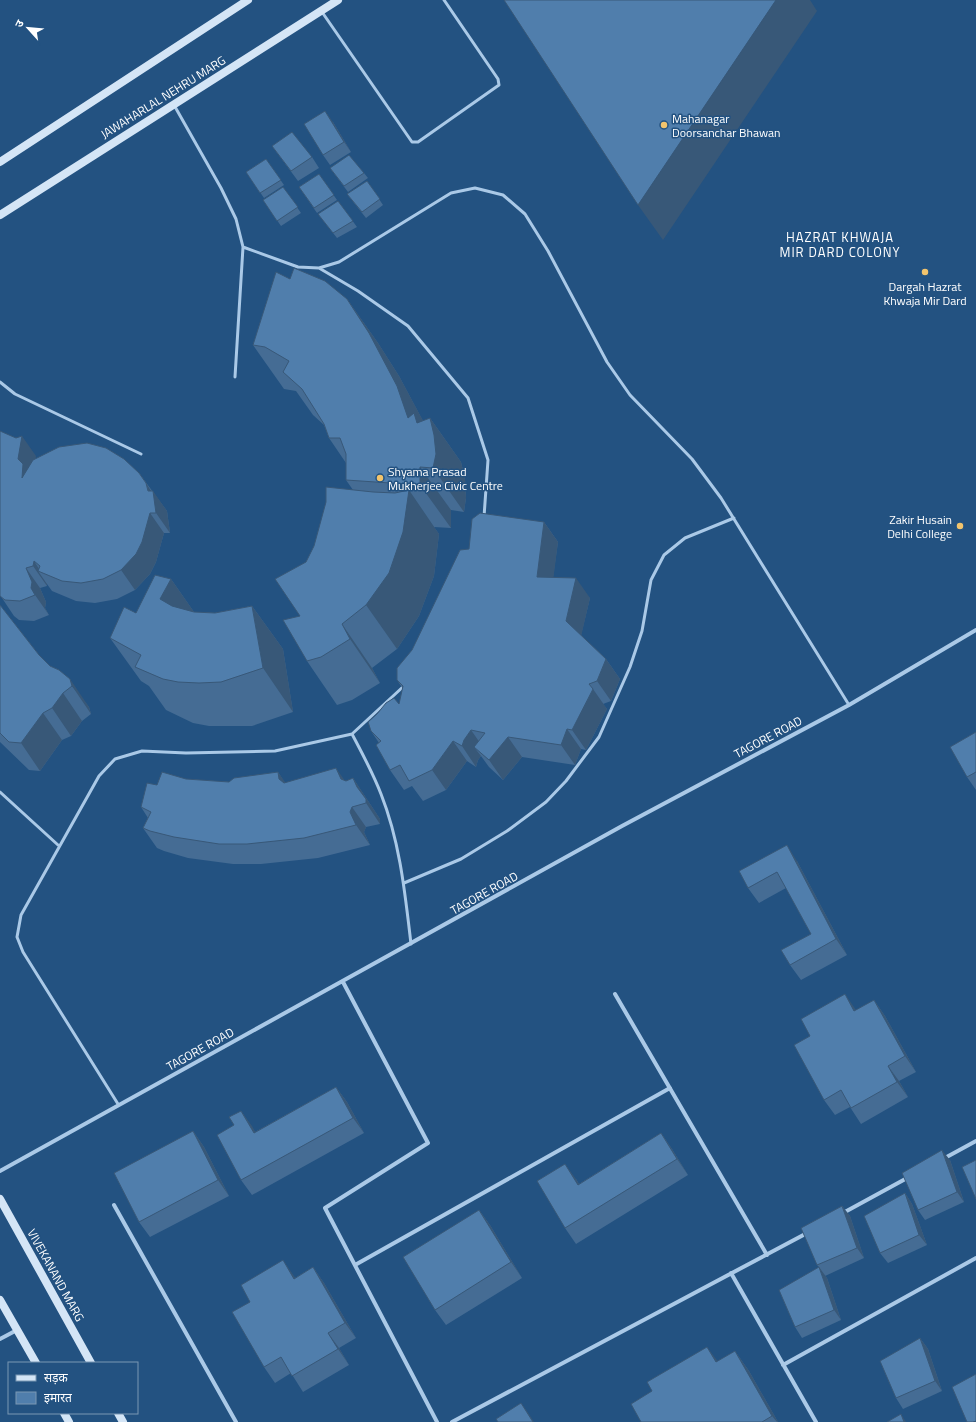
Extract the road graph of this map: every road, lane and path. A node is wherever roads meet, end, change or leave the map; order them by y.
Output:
1 (248, 0) edge
2 (338, 0) edge
3 (444, 0) edge
4 (321, 11) junction
5 (174, 105) junction
6 (0, 162) edge
7 (0, 215) edge
8 (243, 247) junction
9 (319, 268) junction
10 (235, 377) dead end
11 (0, 382) edge
12 (141, 454) dead end
13 (734, 518) junction
14 (484, 520) edge
15 (976, 630) edge
16 (409, 682) edge
17 (849, 705) junction
18 (352, 734) junction
19 (0, 792) edge
20 (58, 845) junction
21 (404, 883) junction
22 (412, 944) junction
23 (343, 982) junction
24 (615, 994) dead end
25 (670, 1088) junction
26 (118, 1104) junction
27 (976, 1141) edge
28 (941, 1160) edge
29 (0, 1171) edge
30 (913, 1175) edge
31 (0, 1199) edge
32 (114, 1206) dead end
33 (837, 1217) edge
34 (816, 1228) edge
35 (767, 1255) junction
36 (976, 1258) edge
37 (355, 1265) junction
38 (731, 1273) junction
39 (0, 1300) edge
40 (17, 1330) junction
41 (0, 1339) edge
42 (35, 1362) edge
43 (90, 1362) edge
44 (784, 1364) junction
45 (236, 1422) edge
46 (437, 1422) edge
47 (452, 1422) edge
48 (816, 1422) edge

1 - 6 main road
2 - 4 main road, JAWAHARLAL NEHRU MARG
3 - 4 lane
4 - 5 main road, JAWAHARLAL NEHRU MARG
5 - 7 main road, JAWAHARLAL NEHRU MARG
5 - 8 lane
8 - 9 lane
8 - 10 lane
9 - 13 lane
9 - 14 lane
11 - 12 lane
13 - 17 lane
13 - 21 lane
15 - 17 street, TAGORE ROAD
16 - 18 lane
17 - 22 street, TAGORE ROAD
18 - 20 lane
18 - 21 lane
19 - 20 lane
20 - 26 lane
21 - 22 lane
22 - 23 street, TAGORE ROAD
23 - 26 street, TAGORE ROAD
23 - 37 street
24 - 25 street
25 - 35 street
25 - 37 street
26 - 29 street, TAGORE ROAD
27 - 28 street
30 - 33 street
31 - 43 main road, VIVEKANAND MARG
32 - 45 street
34 - 35 street
35 - 38 street
36 - 44 street
37 - 46 street
38 - 44 street
38 - 47 street
39 - 40 main road
40 - 41 street
40 - 42 main road
44 - 48 street

